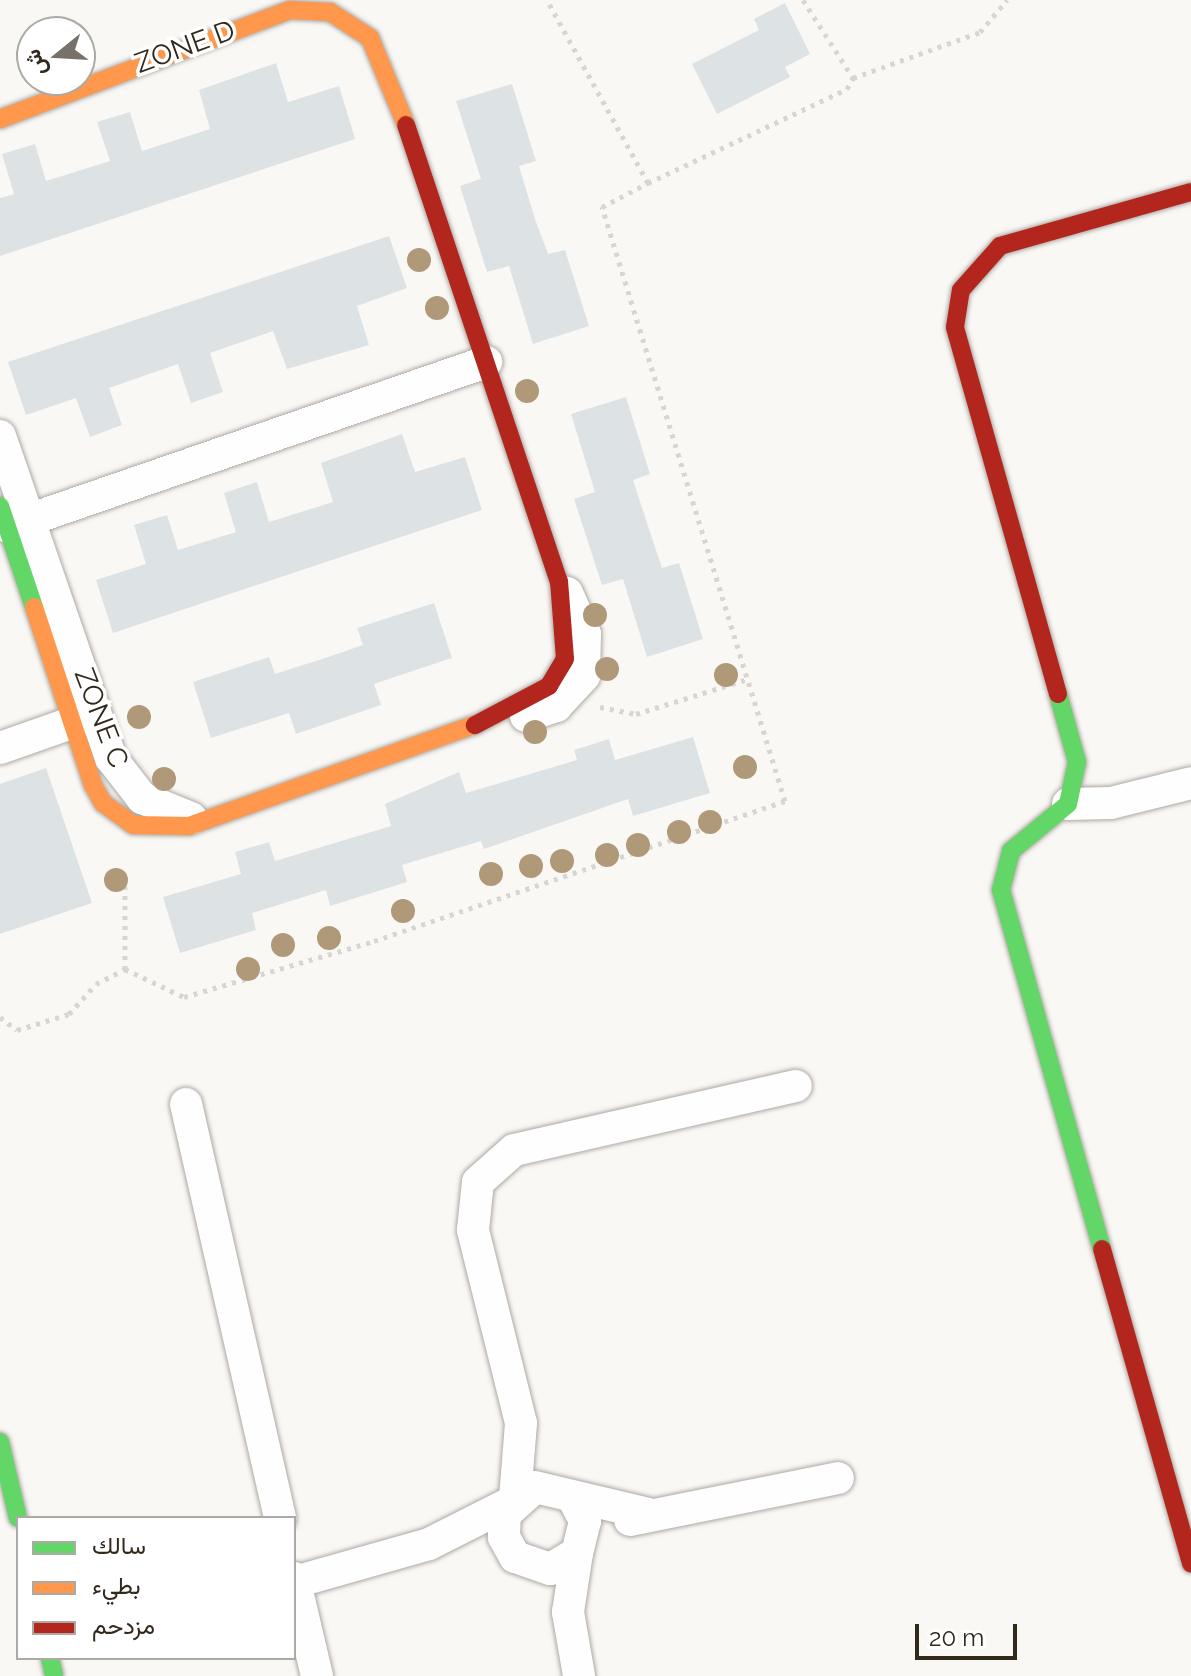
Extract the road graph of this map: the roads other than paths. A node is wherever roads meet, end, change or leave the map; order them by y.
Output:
1 (264, 9) edge
2 (5, 113) edge
3 (1191, 192) edge
4 (486, 362) junction
5 (0, 436) edge
6 (13, 517) edge
7 (559, 581) junction
8 (84, 719) junction
9 (491, 719) junction
10 (0, 748) edge
11 (1191, 783) edge
12 (1068, 804) junction
13 (206, 818) joint
14 (796, 1086) dead end
15 (186, 1104) dead end
16 (521, 1423) junction
17 (0, 1442) edge
18 (838, 1478) dead end
19 (566, 1494) junction
20 (512, 1501) junction
21 (648, 1514) junction
22 (1184, 1514) edge
23 (18, 1516) edge
24 (280, 1516) edge
25 (429, 1544) junction
26 (579, 1550) junction
27 (517, 1559) junction
28 (1191, 1564) edge
29 (296, 1579) edge
30 (296, 1588) edge
31 (569, 1632) junction
32 (317, 1676) edge
33 (579, 1676) edge

1 - 2 street, ZONE D
1 - 4 street, ZONE D
3 - 12 street
4 - 6 street
4 - 7 street
5 - 6 street, ZONE C
6 - 8 street, ZONE C
7 - 9 street
7 - 9 street
8 - 10 street
8 - 13 street, ZONE C
9 - 13 street
11 - 12 street
12 - 22 street
14 - 16 street
15 - 24 street
16 - 19 street
16 - 20 street
17 - 23 street
18 - 21 street
19 - 20 street
19 - 21 street
19 - 26 street
20 - 25 street
20 - 27 street
21 - 26 street
22 - 28 street
25 - 27 street
25 - 29 street
26 - 27 street
26 - 31 street
27 - 31 street
30 - 32 street
31 - 33 street

